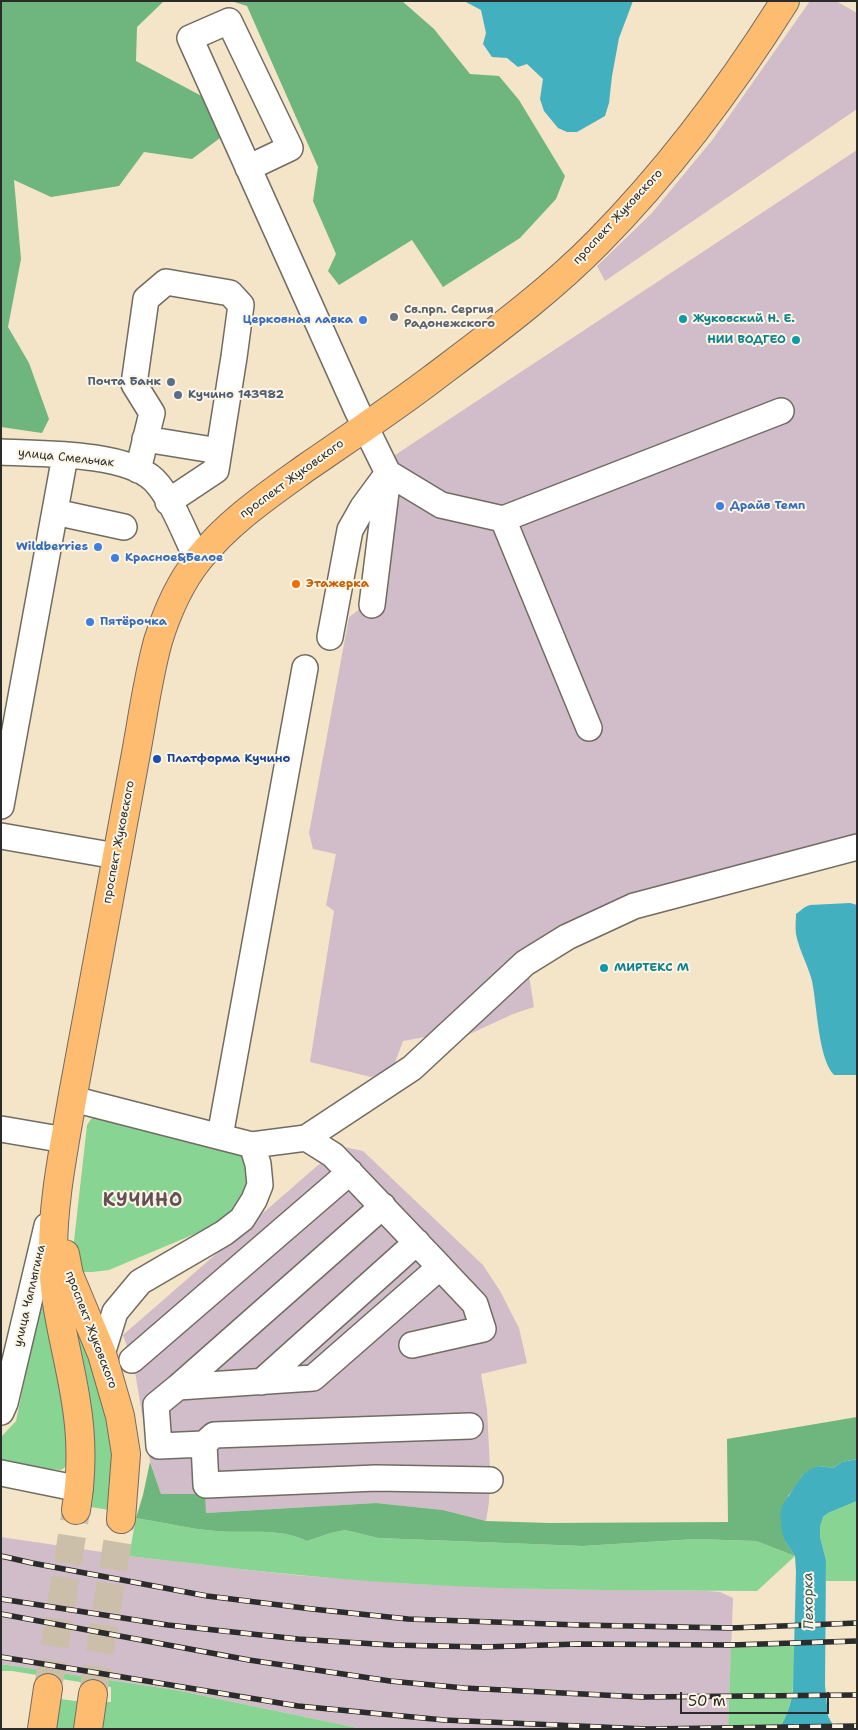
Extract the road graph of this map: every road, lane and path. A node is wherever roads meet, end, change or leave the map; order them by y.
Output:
1 (786, 1) edge
2 (248, 168) junction
3 (781, 410) dead end
4 (365, 427) junction
5 (146, 439) junction
6 (219, 451) junction
7 (1, 452) edge
8 (65, 456) junction
9 (138, 470) junction
10 (388, 473) junction
11 (168, 502) junction
12 (55, 512) junction
13 (503, 519) junction
14 (124, 527) dead end
15 (198, 561) junction
16 (372, 605) dead end
17 (330, 637) dead end
18 (305, 668) dead end
19 (589, 728) dead end
20 (1, 806) edge
21 (1, 836) edge
22 (857, 847) edge
23 (116, 856) junction
24 (73, 1099) junction
25 (1, 1129) edge
26 (220, 1136) junction
27 (306, 1138) junction
28 (65, 1140) junction
29 (252, 1145) junction
30 (350, 1172) junction
31 (58, 1180) junction
32 (383, 1206) junction
33 (417, 1242) junction
34 (440, 1267) junction
35 (412, 1345) dead end
36 (102, 1354) junction
37 (132, 1360) dead end
38 (261, 1382) junction
39 (178, 1386) junction
40 (1, 1412) edge
41 (470, 1426) dead end
42 (204, 1444) junction
43 (1, 1473) edge
44 (490, 1480) dead end
45 (78, 1500) joint
46 (121, 1519) tunnel mouth
47 (48, 1688) tunnel mouth
48 (93, 1694) tunnel mouth
49 (42, 1729) edge
50 (88, 1729) edge

1 - 4 main road, проспект Жуковского
2 - 2 street
2 - 4 street
3 - 13 street
4 - 10 street
4 - 15 main road, проспект Жуковского
5 - 6 street
5 - 6 street
5 - 9 street
6 - 11 street
7 - 8 street, улица Смельчак
8 - 9 street, улица Смельчак
8 - 12 street
9 - 11 street, улица Смельчак
10 - 13 street
10 - 16 street
10 - 17 street
11 - 15 street, улица Смельчак
12 - 14 street
12 - 20 street
13 - 19 street
15 - 23 main road, проспект Жуковского
18 - 26 street
21 - 23 street
22 - 27 street
23 - 24 main road, проспект Жуковского
24 - 26 street
24 - 28 main road, проспект Жуковского
25 - 28 street
26 - 29 street
27 - 29 street
27 - 30 street
28 - 31 main road, проспект Жуковского
28 - 36 main road, проспект Жуковского
29 - 36 street
30 - 32 street
30 - 37 street
31 - 40 street, улица Чаплыгина
31 - 45 main road, проспект Жуковского
32 - 33 street
32 - 39 street
33 - 34 street
33 - 38 street
34 - 35 street
34 - 38 street
36 - 46 main road, проспект Жуковского
38 - 39 street
39 - 42 street
41 - 42 street
42 - 44 street
43 - 45 street
47 - 49 main road
48 - 50 main road

